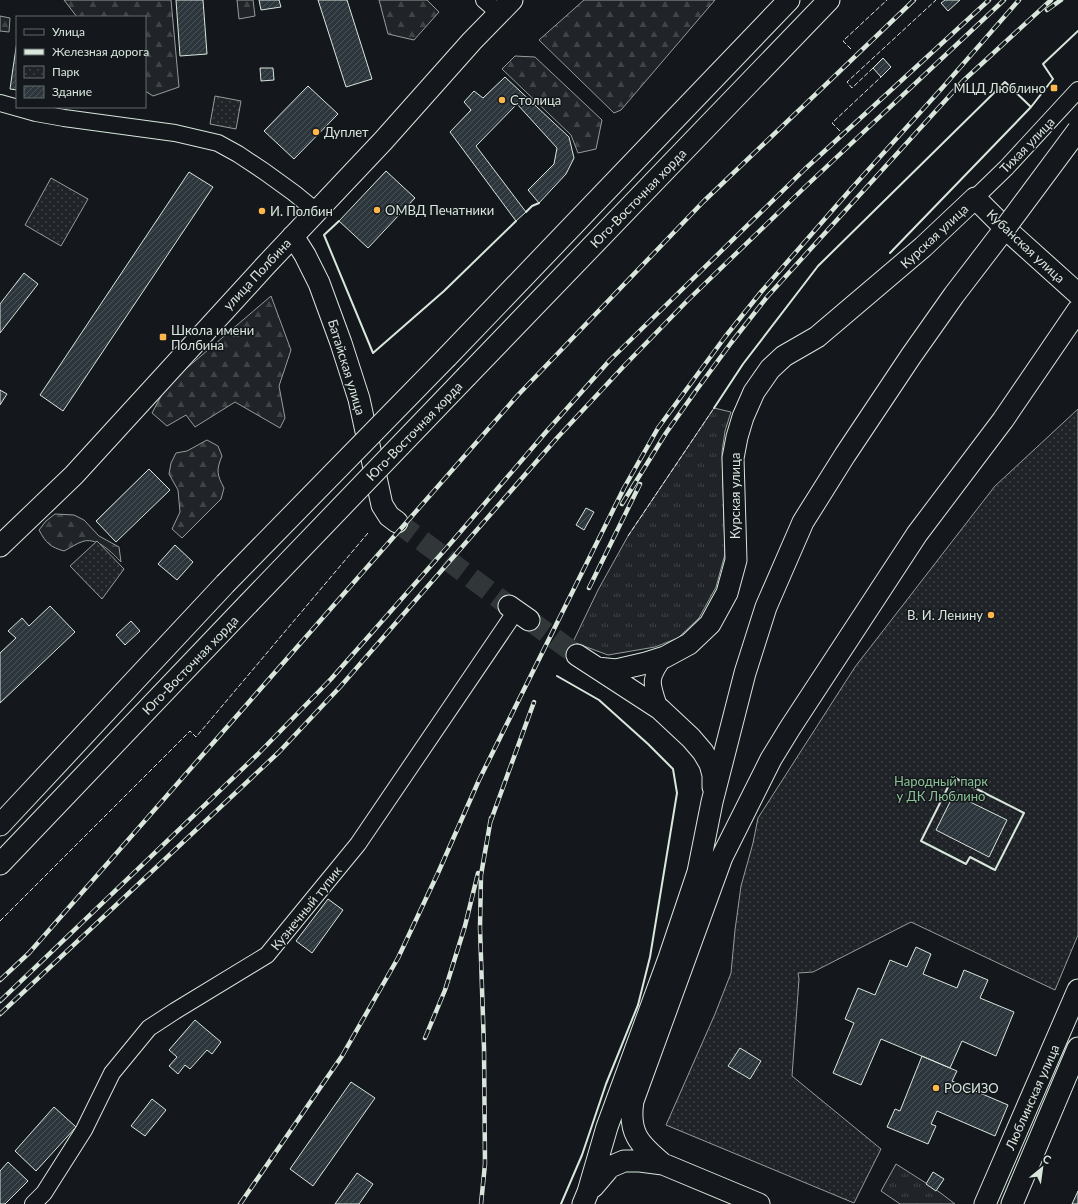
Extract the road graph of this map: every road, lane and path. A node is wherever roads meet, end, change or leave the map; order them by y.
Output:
1 (789, 0) edge
2 (829, 0) edge
3 (498, 4) edge
4 (1078, 90) edge
5 (0, 103) edge
6 (16, 107) edge
7 (20, 108) edge
8 (1078, 130) edge
9 (975, 198) junction
10 (316, 212) junction
11 (1007, 230) junction
12 (292, 236) junction
13 (923, 248) junction
14 (1078, 294) edge
15 (1078, 310) edge
16 (397, 522) tunnel mouth
17 (0, 546) edge
18 (518, 613) dead end
19 (577, 655) tunnel mouth
20 (665, 657) junction
21 (597, 668) junction
22 (660, 709) junction
23 (712, 802) junction
24 (0, 826) edge
25 (0, 864) edge
26 (1078, 990) edge
27 (1078, 1048) edge
28 (664, 1164) junction
29 (586, 1198) edge
30 (33, 1204) edge
31 (759, 1204) edge
32 (985, 1204) edge
33 (1012, 1204) edge

1 - 24 main road, bridge
2 - 25 main road, Юго-Восточная хорда, bridge
3 - 10 main road, улица Полбина
4 - 9 street, Тихая улица
5 - 6 street
7 - 10 street
8 - 23 main road, bridge
9 - 11 main road, Кубанская улица
9 - 13 main road, Курская улица
10 - 12 main road, улица Полбина
11 - 13 main road
11 - 14 main road, Кубанская улица
12 - 16 main road, Батайская улица
12 - 17 main road, улица Полбина
13 - 20 main road, Курская улица
15 - 28 main road
18 - 30 street, Кузнечный тупик
19 - 21 main road
20 - 21 main road, Курская улица
20 - 22 street
21 - 22 main road
22 - 23 main road
23 - 29 main road
26 - 32 main road, Люблинская улица
27 - 33 main road, Люблинская улица
28 - 29 main road
28 - 31 main road

